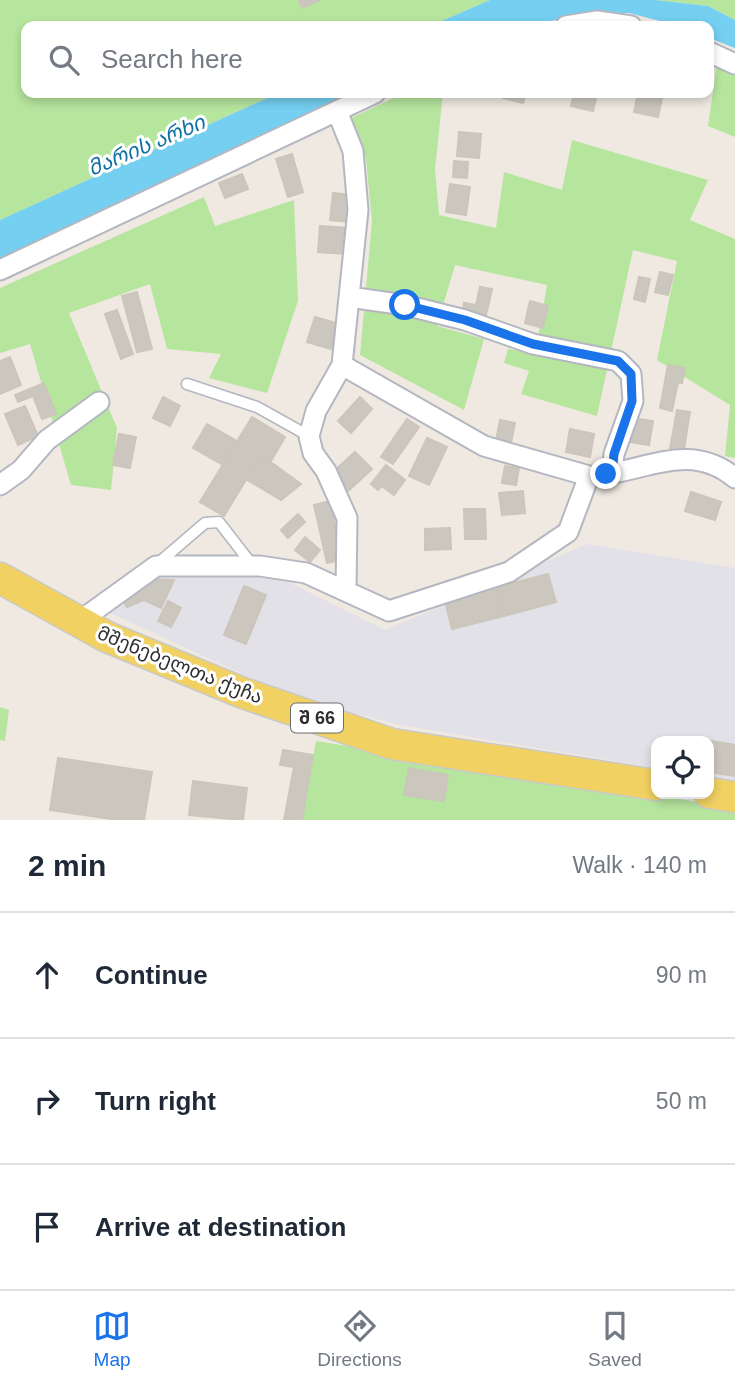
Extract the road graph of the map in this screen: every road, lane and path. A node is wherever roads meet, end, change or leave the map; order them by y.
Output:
1 (714, 54) edge
2 (735, 64) edge
3 (364, 98) edge
4 (337, 111) junction
5 (0, 270) edge
6 (349, 298) junction
7 (342, 365) junction
8 (187, 384) dead end
9 (99, 402) dead end
10 (309, 436) junction
11 (612, 473) junction
12 (589, 476) junction
13 (735, 478) edge
14 (0, 485) edge
15 (156, 566) junction
16 (253, 566) junction
17 (1, 576) edge
18 (346, 591) junction
19 (77, 623) junction
20 (651, 784) edge
21 (714, 794) edge
22 (735, 797) edge

1 - 2 street
3 - 4 street
4 - 5 street
4 - 6 street
6 - 7 street
6 - 11 street
7 - 10 street
7 - 12 street
8 - 10 lane
9 - 14 street
10 - 18 street
11 - 12 street
11 - 13 street
12 - 18 street
15 - 16 street
15 - 16 lane
15 - 19 street
16 - 18 street
17 - 19 main road, მშენებელთა ქუჩა / შ 66
19 - 20 main road, მშენებელთა ქუჩა / შ 66
21 - 22 main road

